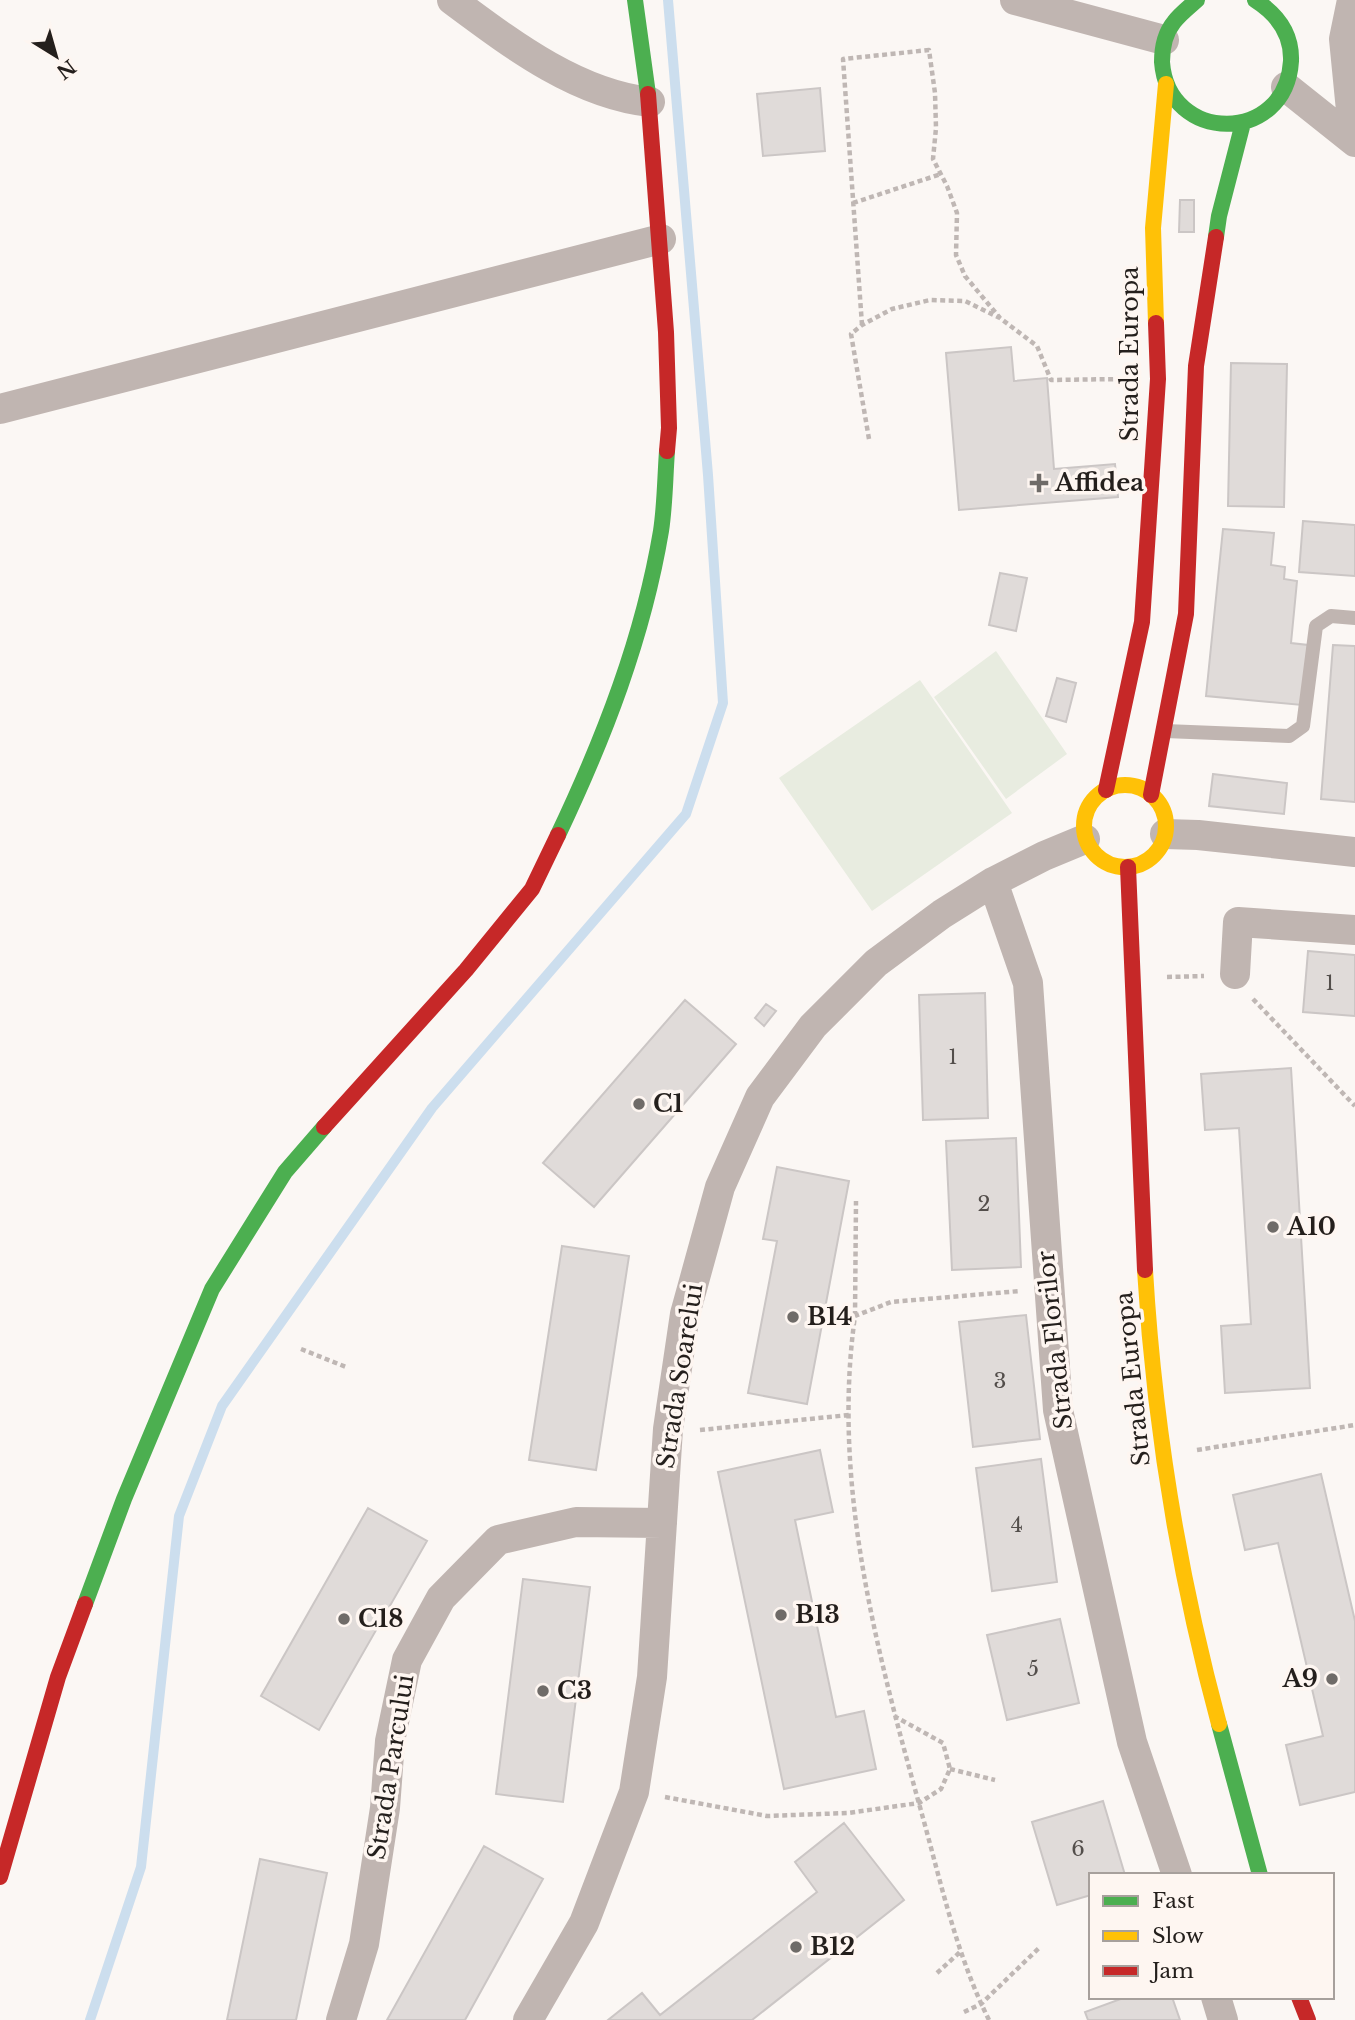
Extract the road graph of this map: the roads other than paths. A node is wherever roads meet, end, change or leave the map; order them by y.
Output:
1 (452, 0) edge
2 (635, 0) edge
3 (1015, 0) edge
4 (1198, 0) edge
5 (1255, 0) edge
6 (1285, 0) edge
7 (1352, 0) edge
8 (1280, 22) junction
9 (1164, 40) junction
10 (1166, 84) junction
11 (1286, 87) junction
12 (650, 102) junction
13 (1243, 122) junction
14 (1354, 141) edge
15 (660, 239) junction
16 (0, 409) edge
17 (1355, 618) edge
18 (1164, 731) junction
19 (1106, 790) junction
20 (1151, 795) junction
21 (1165, 834) junction
22 (1086, 839) junction
23 (1355, 852) edge
24 (1128, 867) junction
25 (993, 882) junction
26 (1355, 930) edge
27 (1234, 974) road end
28 (662, 1523) junction
29 (1176, 1873) edge
30 (1260, 1873) edge
31 (0, 1877) edge
32 (1217, 1999) edge
33 (1300, 1999) edge
34 (341, 2020) edge
35 (528, 2020) edge
36 (1223, 2020) edge
37 (1308, 2020) edge

1 - 12 street
2 - 12 street
3 - 9 street
4 - 9 street
5 - 8 street
6 - 8 street
7 - 14 street
8 - 11 street
9 - 10 street, Strada Europa
10 - 13 street
10 - 19 street, Strada Europa
11 - 13 street
11 - 14 street
12 - 15 street
13 - 18 street
15 - 16 street
15 - 31 street
17 - 18 lane
18 - 20 street
19 - 20 street
19 - 22 street
20 - 21 street
21 - 23 street
21 - 24 street
22 - 24 street
22 - 25 street, Strada Soarelui
24 - 30 street, Strada Europa
25 - 28 street, Strada Soarelui
25 - 29 street, Strada Florilor
26 - 27 street
28 - 34 street, Strada Parcului
28 - 35 street, Strada Soarelui
32 - 36 street
33 - 37 street

